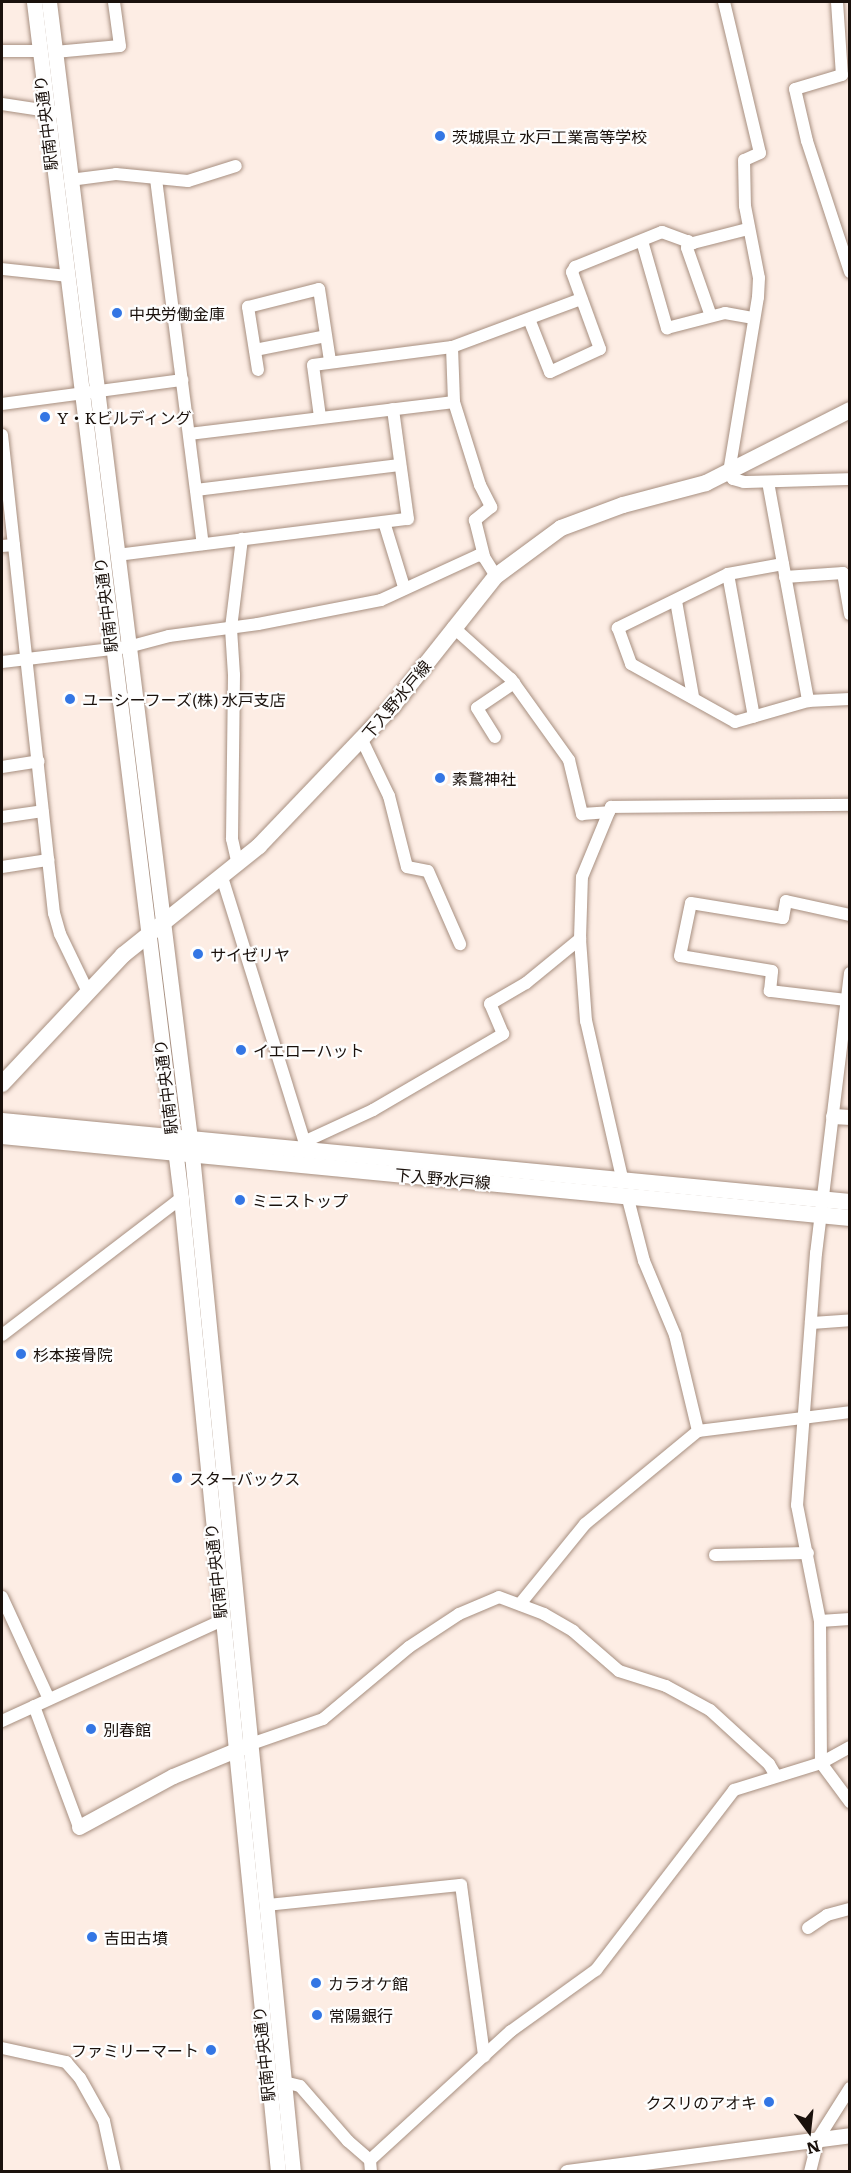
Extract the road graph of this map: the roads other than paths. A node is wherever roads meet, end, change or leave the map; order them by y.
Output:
1 (34, 2) edge
2 (49, 2) edge
3 (114, 2) edge
4 (724, 2) edge
5 (837, 2) edge
6 (2, 51) edge
7 (48, 52) junction
8 (2, 104) edge
9 (55, 112) junction
10 (236, 166) dead end
11 (156, 179) junction
12 (70, 180) junction
13 (748, 229) junction
14 (642, 241) junction
15 (688, 241) junction
16 (2, 269) edge
17 (849, 272) edge
18 (68, 276) junction
19 (581, 299) junction
20 (711, 316) junction
21 (754, 318) junction
22 (529, 319) junction
23 (326, 336) junction
24 (452, 347) junction
25 (255, 350) junction
26 (330, 362) junction
27 (258, 370) dead end
28 (182, 380) junction
29 (98, 392) junction
30 (82, 394) junction
31 (454, 402) junction
32 (2, 404) edge
33 (393, 409) junction
34 (849, 410) edge
35 (320, 417) junction
36 (189, 434) junction
37 (2, 435) edge
38 (399, 465) junction
39 (729, 472) junction
40 (849, 479) edge
41 (768, 482) junction
42 (196, 490) junction
43 (384, 522) junction
44 (242, 539) junction
45 (203, 544) junction
46 (8, 546) edge
47 (117, 555) junction
48 (484, 557) junction
49 (783, 564) junction
50 (728, 574) junction
51 (496, 576) junction
52 (785, 577) junction
53 (404, 586) junction
54 (676, 601) junction
55 (849, 615) edge
56 (453, 627) junction
57 (231, 628) junction
58 (121, 648) junction
59 (28, 658) junction
60 (2, 662) edge
61 (514, 683) junction
62 (693, 696) junction
63 (849, 699) edge
64 (808, 701) junction
65 (754, 717) junction
66 (495, 737) dead end
67 (362, 740) junction
68 (39, 761) junction
69 (2, 767) edge
70 (849, 805) edge
71 (43, 812) junction
72 (609, 812) junction
73 (2, 817) edge
74 (48, 860) junction
75 (238, 865) junction
76 (2, 867) edge
77 (222, 878) junction
78 (849, 915) edge
79 (164, 924) junction
80 (149, 935) junction
81 (580, 939) junction
82 (460, 944) dead end
83 (849, 973) edge
84 (88, 992) junction
85 (846, 1000) junction
86 (2, 1084) edge
87 (833, 1116) junction
88 (849, 1117) edge
89 (2, 1121) edge
90 (2, 1136) edge
91 (183, 1146) junction
92 (306, 1146) junction
93 (625, 1189) junction
94 (181, 1198) junction
95 (849, 1202) edge
96 (822, 1207) junction
97 (849, 1218) edge
98 (849, 1320) edge
99 (811, 1323) junction
100 (2, 1335) edge
101 (849, 1412) edge
102 (802, 1418) junction
103 (698, 1431) junction
104 (808, 1553) junction
105 (715, 1555) dead end
106 (2, 1597) edge
107 (520, 1604) junction
108 (849, 1619) edge
109 (223, 1620) junction
110 (820, 1621) junction
111 (49, 1699) junction
112 (34, 1706) junction
113 (2, 1721) edge
114 (250, 1744) junction
115 (849, 1747) edge
116 (235, 1751) junction
117 (821, 1763) junction
118 (776, 1776) junction
119 (849, 1802) edge
120 (79, 1827) joint
121 (267, 1905) junction
122 (849, 1909) edge
123 (808, 1928) dead end
124 (2, 2048) edge
125 (484, 2055) junction
126 (284, 2082) junction
127 (849, 2088) edge
128 (849, 2135) edge
129 (819, 2137) junction
130 (370, 2166) edge
131 (115, 2172) edge
132 (278, 2172) edge
133 (293, 2172) edge
134 (567, 2172) edge
135 (810, 2172) edge

1 - 7 street, 駅南中央通り
2 - 7 street, 駅南中央通り
3 - 7 street
4 - 13 street
5 - 17 street
6 - 7 street
7 - 9 street, 駅南中央通り
8 - 9 street
9 - 12 street, 駅南中央通り
9 - 18 street, 駅南中央通り
10 - 11 street
11 - 12 street
11 - 28 street
12 - 29 street, 駅南中央通り
13 - 15 street
13 - 21 street
14 - 15 street
14 - 19 street
14 - 20 street
15 - 20 street
16 - 18 street
18 - 30 street, 駅南中央通り
19 - 22 street
19 - 22 street
20 - 21 street
21 - 39 street
22 - 24 street
23 - 25 street
23 - 25 street
23 - 26 street
24 - 26 street
24 - 31 street
25 - 27 street
26 - 35 street
28 - 29 street
28 - 36 street
29 - 30 street
29 - 47 street, 駅南中央通り
30 - 32 street
30 - 58 street, 駅南中央通り
31 - 33 street
31 - 48 street
33 - 35 street
33 - 38 street
34 - 39 main road, 下入野水戸線
35 - 36 street
36 - 42 street
37 - 46 street
38 - 42 street
38 - 43 street
39 - 41 street
39 - 51 main road, 下入野水戸線
40 - 41 street
41 - 49 street
42 - 45 street
43 - 44 street
43 - 53 street
44 - 45 street
44 - 57 street
45 - 47 street
46 - 59 street
47 - 58 street, 駅南中央通り
48 - 51 street
48 - 53 street
49 - 50 street
49 - 52 street
50 - 54 street
50 - 65 street
51 - 56 main road, 下入野水戸線
52 - 55 street
52 - 64 street
53 - 57 street
54 - 62 street
54 - 62 street
56 - 61 street
56 - 67 main road, 下入野水戸線
57 - 58 street
57 - 75 street
58 - 59 street
58 - 79 street, 駅南中央通り
58 - 80 street, 駅南中央通り
59 - 60 street
59 - 68 street
61 - 66 street
61 - 72 street
62 - 65 street
63 - 64 street
64 - 65 street
67 - 75 main road, 下入野水戸線
67 - 82 street
68 - 69 street
68 - 71 street
70 - 72 street
71 - 73 street
71 - 74 street
72 - 81 street
74 - 76 street
74 - 84 street
75 - 77 main road, 下入野水戸線
77 - 79 main road, 下入野水戸線
77 - 92 street
78 - 85 street
79 - 80 main road, 下入野水戸線
79 - 91 street, 駅南中央通り
80 - 84 main road, 下入野水戸線
80 - 91 street, 駅南中央通り
81 - 92 street
81 - 93 street
83 - 85 street
84 - 86 main road, 下入野水戸線
85 - 87 street
87 - 88 street
87 - 96 street
89 - 91 main road, 下入野水戸線
90 - 91 main road, 下入野水戸線
91 - 92 main road, 下入野水戸線
91 - 93 main road, 下入野水戸線
91 - 94 street, 駅南中央通り
91 - 114 street, 駅南中央通り
92 - 93 main road, 下入野水戸線
93 - 96 main road, 下入野水戸線
93 - 103 street
94 - 100 street
94 - 109 street, 駅南中央通り
95 - 96 main road, 下入野水戸線
96 - 97 main road, 下入野水戸線
96 - 99 street
98 - 99 street
99 - 102 street
101 - 102 street
102 - 103 street
102 - 104 street
103 - 107 street
104 - 105 street
104 - 110 street
106 - 111 street
107 - 114 street
107 - 118 street
108 - 110 street
109 - 111 street
109 - 116 street, 駅南中央通り
110 - 117 street
111 - 112 street
112 - 113 street
112 - 120 street
114 - 116 street
114 - 121 street, 駅南中央通り
115 - 117 street
116 - 120 street
116 - 132 street, 駅南中央通り
117 - 118 street
117 - 119 street
118 - 125 street
121 - 125 street
121 - 126 street, 駅南中央通り
122 - 123 street
124 - 131 street
125 - 130 street
126 - 130 street
126 - 133 street, 駅南中央通り
127 - 129 street
128 - 129 street
129 - 134 street
129 - 135 street

